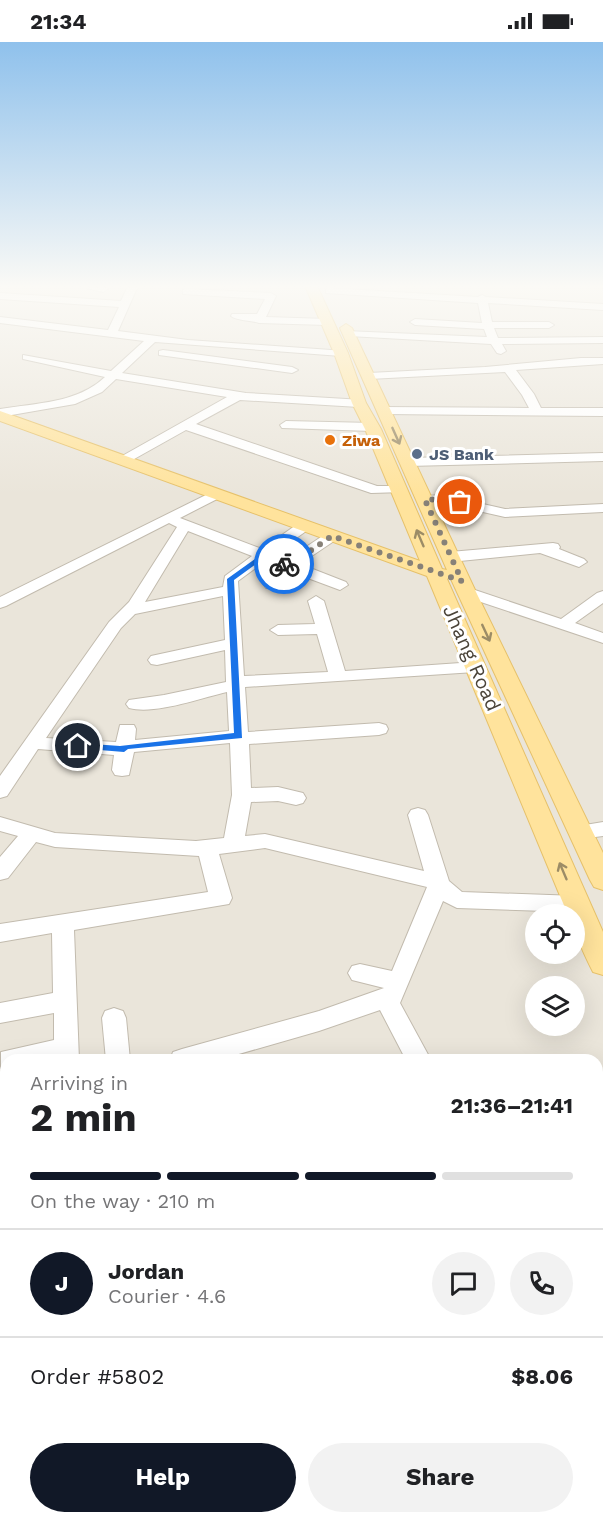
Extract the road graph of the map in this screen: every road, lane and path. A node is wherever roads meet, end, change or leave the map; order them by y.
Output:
1 (27, 357) dead end
2 (133, 357) edge
3 (195, 357) edge
4 (342, 357) edge
5 (360, 357) edge
6 (504, 357) edge
7 (603, 361) edge
8 (511, 368) junction
9 (292, 370) dead end
10 (114, 375) junction
11 (369, 376) junction
12 (238, 396) junction
13 (359, 403) junction
14 (384, 410) junction
15 (536, 410) junction
16 (603, 412) edge
17 (0, 414) edge
18 (286, 424) dead end
19 (185, 425) junction
20 (372, 427) junction
21 (603, 457) edge
22 (122, 460) junction
23 (408, 462) junction
24 (399, 489) junction
25 (216, 494) junction
26 (425, 500) junction
27 (603, 508) edge
28 (167, 518) junction
29 (185, 525) junction
30 (304, 526) junction
31 (332, 536) junction
32 (262, 556) junction
33 (450, 556) junction
34 (579, 562) dead end
35 (291, 567) junction
36 (435, 572) junction
37 (272, 585) dead end
38 (340, 585) dead end
39 (464, 587) junction
40 (230, 590) junction
41 (603, 596) edge
42 (316, 601) dead end
43 (0, 603) edge
44 (130, 610) junction
45 (564, 624) junction
46 (324, 629) junction
47 (278, 630) dead end
48 (603, 638) edge
49 (233, 643) junction
50 (156, 660) dead end
51 (475, 667) junction
52 (338, 676) junction
53 (235, 683) junction
54 (135, 704) dead end
55 (379, 729) dead end
56 (239, 737) junction
57 (125, 742) junction
58 (33, 743) junction
59 (122, 770) dead end
60 (0, 791) edge
61 (242, 795) junction
62 (296, 798) dead end
63 (418, 815) dead end
64 (0, 824) edge
65 (603, 829) edge
66 (580, 832) junction
67 (32, 833) junction
68 (233, 844) junction
69 (207, 847) junction
70 (0, 872) edge
71 (603, 880) edge
72 (439, 885) junction
73 (577, 904) joint
74 (585, 922) edge
75 (63, 923) junction
76 (0, 933) edge
77 (603, 964) edge
78 (360, 973) dead end
79 (392, 990) junction
80 (65, 1001) junction
81 (0, 1013) edge
82 (114, 1018) dead end
83 (67, 1054) edge
84 (117, 1054) edge
85 (203, 1054) edge
86 (417, 1054) edge

1 - 10 street
2 - 10 street
3 - 9 street
4 - 13 main road, Jhang Road
5 - 11 main road, Jhang Road
6 - 8 street
7 - 8 street
8 - 11 street
8 - 15 street
10 - 12 street
10 - 17 street
11 - 14 main road, Jhang Road
12 - 13 street
12 - 19 street
13 - 20 main road, Jhang Road
14 - 15 street
14 -> 23 main road, Jhang Road
15 - 16 street
17 - 22 main road
18 - 20 street
19 - 22 street
19 - 24 street
20 - 24 main road, Jhang Road
21 - 23 street
22 - 25 main road
23 - 26 main road, Jhang Road
36 -> 24 main road, Jhang Road
25 - 28 street
25 - 30 main road
26 - 27 street
26 - 33 main road, Jhang Road
28 - 29 street
28 - 43 street
29 - 32 street
29 - 44 street
30 - 31 main road
30 - 32 street
31 - 35 street
31 - 36 main road
32 - 35 street
32 - 40 street
33 - 34 street
33 - 39 main road, Jhang Road
35 - 37 street
35 - 38 street
36 - 39 main road
36 - 51 main road, Jhang Road
39 - 45 street
39 -> 66 main road, Jhang Road
40 - 44 street
40 - 49 street
41 - 45 street
42 - 46 street
44 - 58 street
45 - 48 street
46 - 47 street
46 - 52 street
49 - 50 street
49 - 53 street
51 - 52 street
73 -> 51 main road, Jhang Road
52 - 53 street
53 - 54 street
53 - 56 street
55 - 56 street
56 - 57 street
56 - 61 street
57 - 58 street
57 - 59 street
58 - 60 street
61 - 62 street
61 - 68 street
63 - 72 street
64 - 67 street
65 - 66 street
66 - 71 main road, Jhang Road
67 - 69 street
67 - 70 street
68 - 69 street
68 - 72 street
69 - 75 street
72 - 73 street
72 - 79 street
74 - 77 main road, Jhang Road
75 - 76 street
75 - 80 street
78 - 79 street
79 - 85 street
79 - 86 street
80 - 81 street
80 - 83 street
82 - 84 street

